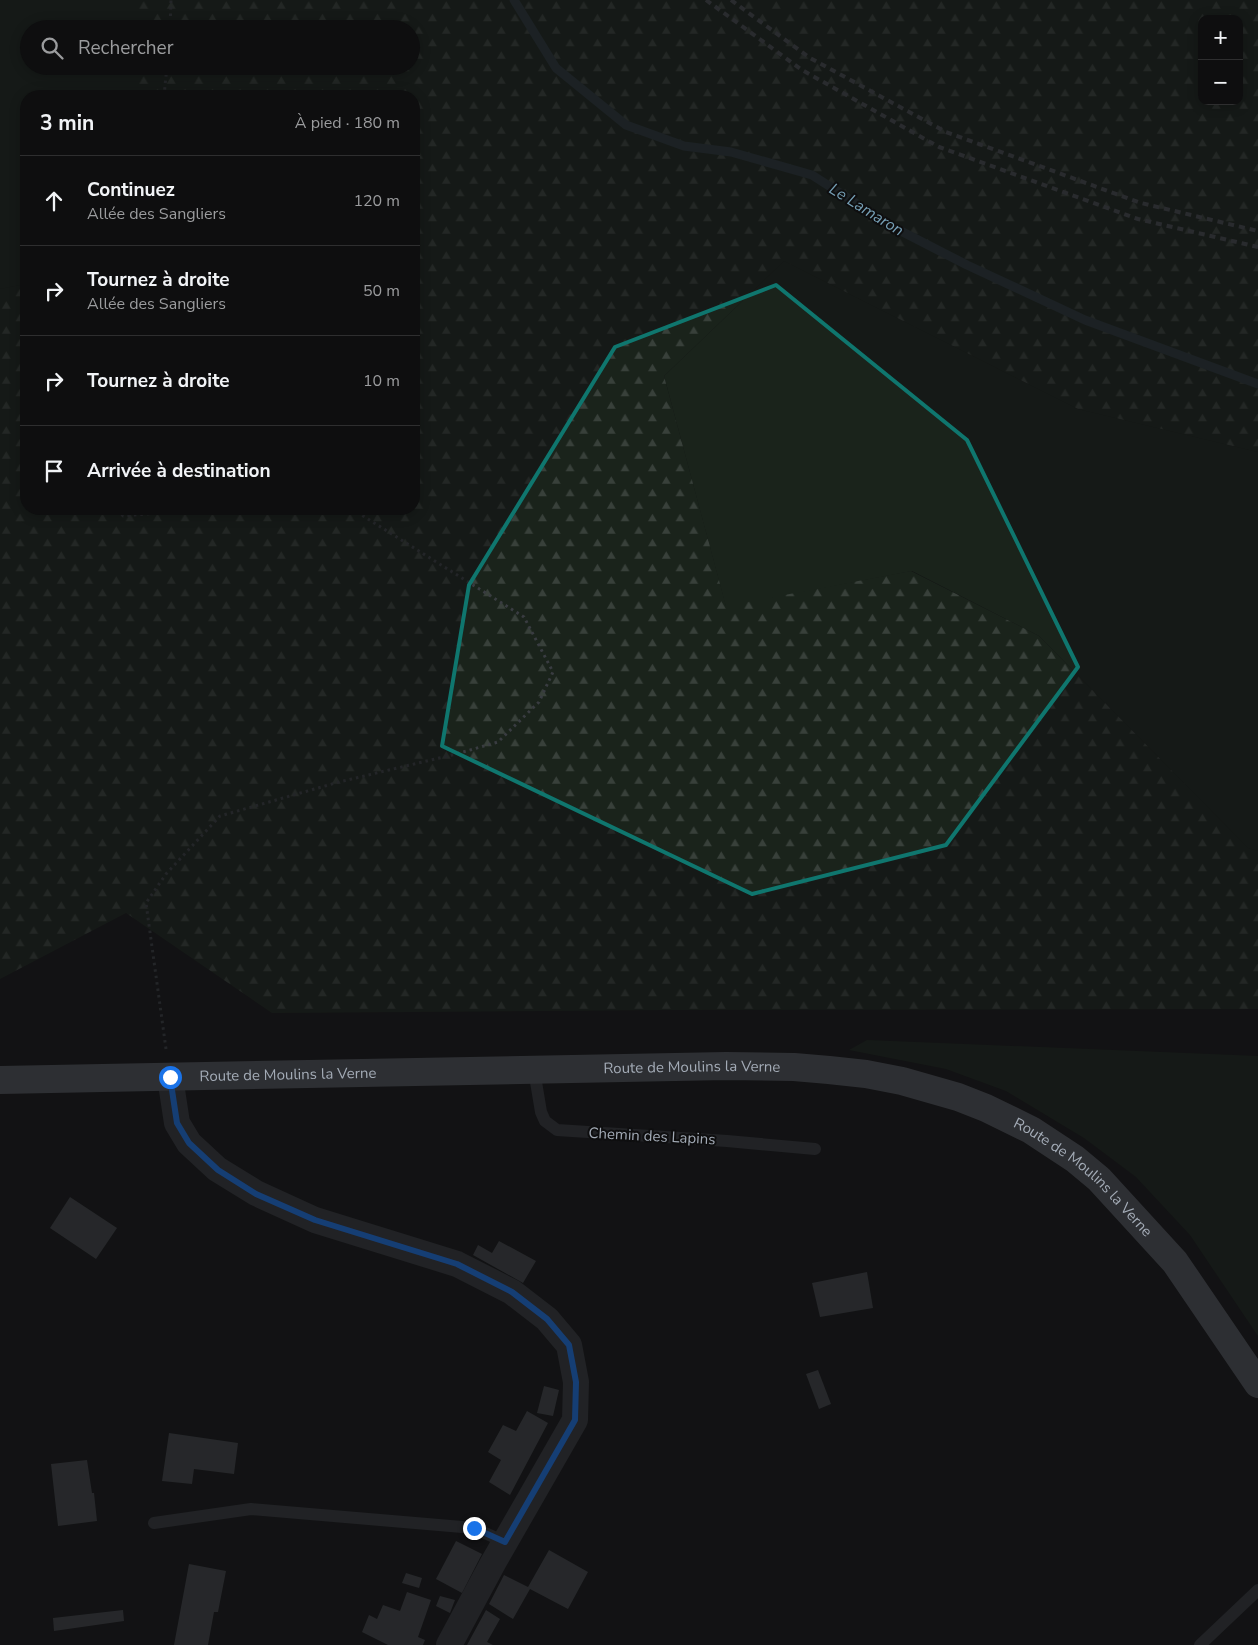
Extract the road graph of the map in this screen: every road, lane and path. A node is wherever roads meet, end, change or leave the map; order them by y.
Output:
1 (171, 0) edge
2 (170, 20) edge
3 (166, 75) edge
4 (165, 90) edge
5 (122, 515) edge
6 (135, 515) edge
7 (362, 515) edge
8 (534, 1070) junction
9 (170, 1077) junction
10 (0, 1080) edge
11 (815, 1149) dead end
12 (1258, 1384) edge
13 (154, 1523) dead end
14 (505, 1542) junction
15 (1258, 1590) edge
16 (449, 1645) edge
17 (1200, 1645) edge

1 - 2 path
3 - 4 path
5 - 6 path
7 - 9 path
8 - 9 main road, Route de Moulins la Verne
8 - 11 lane, Chemin des Lapins
8 - 12 main road, Route de Moulins la Verne
9 - 10 main road, Route de Moulins la Verne
9 - 14 street
13 - 14 lane
14 - 16 street
15 - 17 lane

